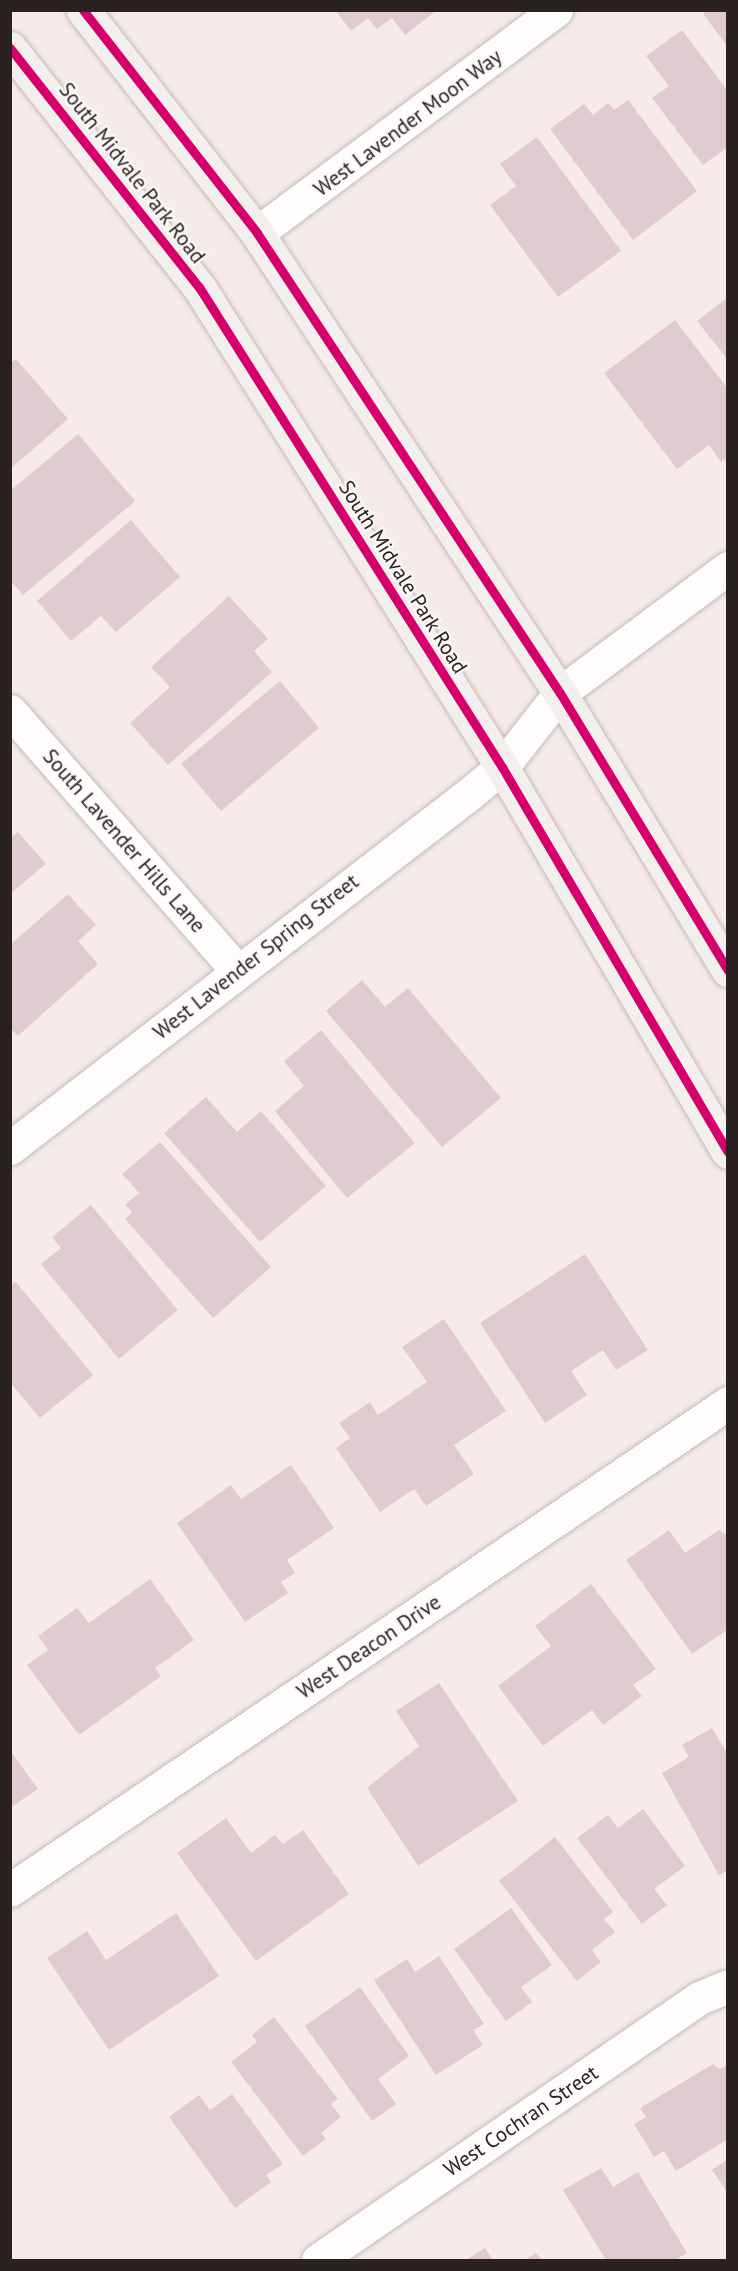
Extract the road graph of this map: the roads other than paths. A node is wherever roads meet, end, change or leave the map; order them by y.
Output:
1 (83, 10) edge
2 (556, 10) edge
3 (10, 48) edge
4 (257, 232) junction
5 (728, 568) edge
6 (560, 693) junction
7 (10, 711) edge
8 (502, 768) junction
9 (728, 969) edge
10 (238, 971) junction
11 (10, 1148) edge
12 (728, 1152) edge
13 (728, 1403) edge
14 (10, 1890) edge
15 (728, 1986) edge
16 (318, 2260) edge

1 - 4 main road
2 - 4 street, West Lavender Moon Way
3 - 8 main road, South Midvale Park Road
4 - 6 main road
5 - 6 street, West Lavender Spring Street
6 - 8 street, West Lavender Spring Street
6 - 9 main road
7 - 10 street, South Lavender Hills Lane
8 - 10 street, West Lavender Spring Street
8 - 12 main road, South Midvale Park Road
10 - 11 street, West Lavender Spring Street
13 - 14 street, West Deacon Drive
15 - 16 street, West Cochran Street

